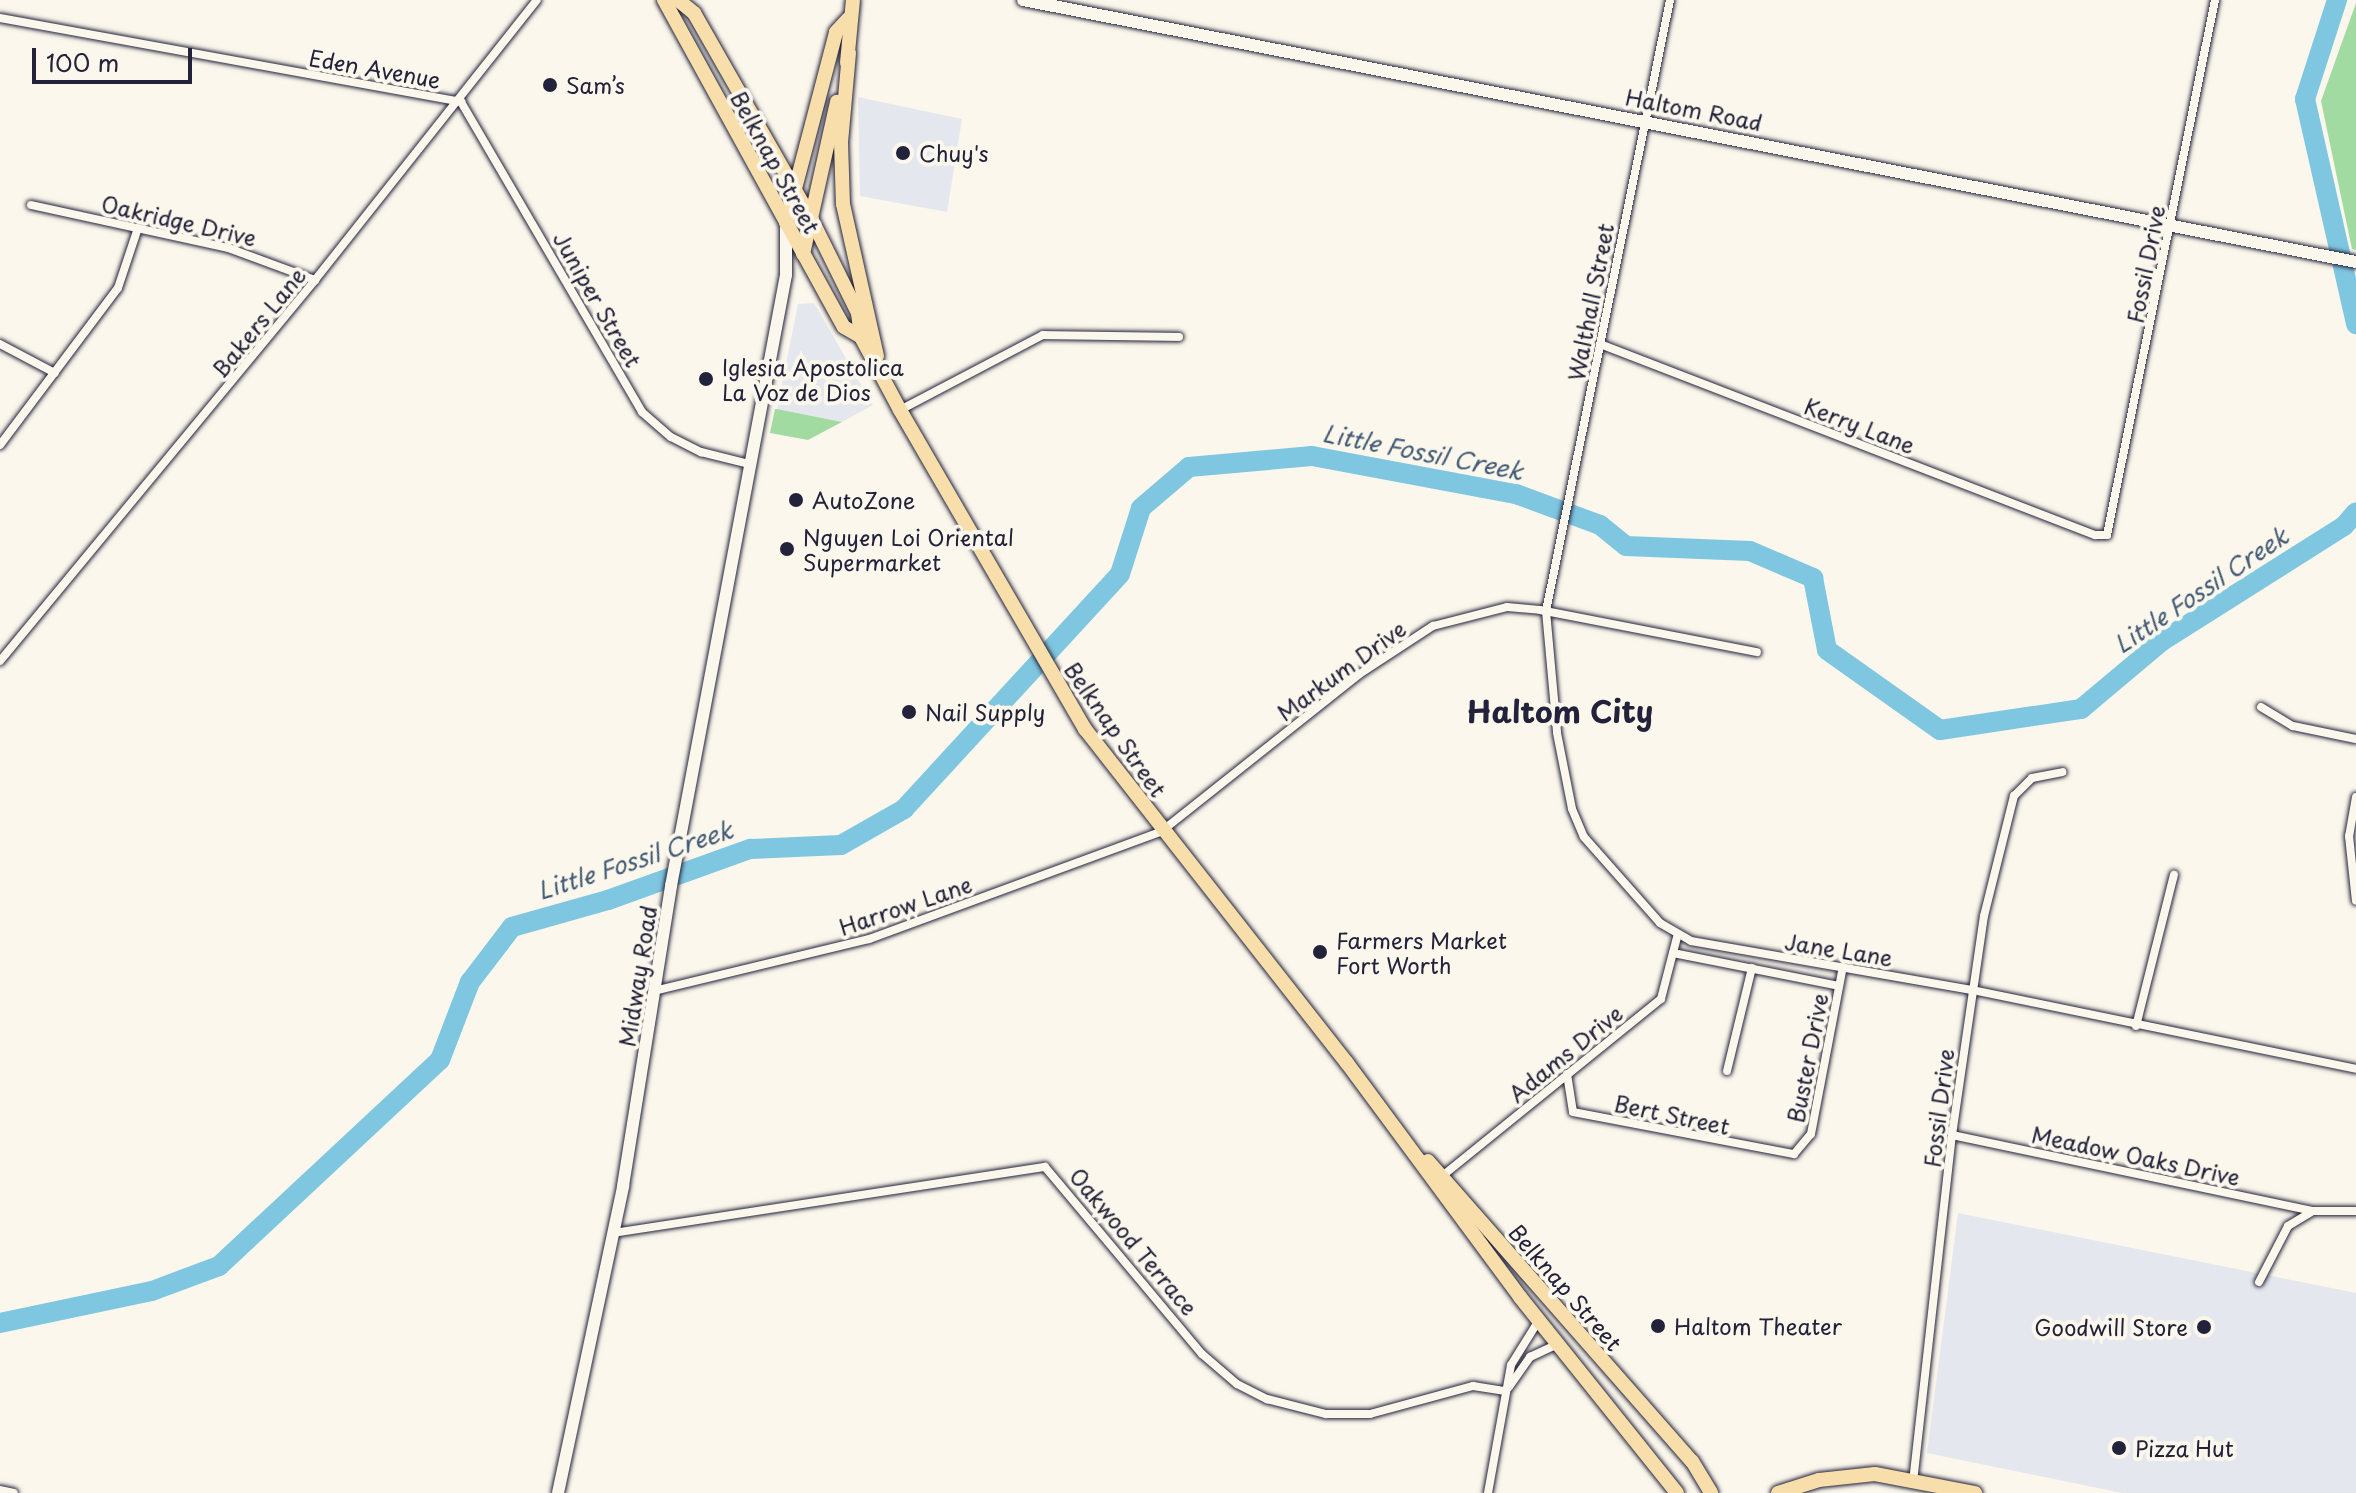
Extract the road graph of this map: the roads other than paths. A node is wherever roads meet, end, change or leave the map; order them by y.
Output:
1 (537, 0) edge
2 (664, 0) edge
3 (678, 0) edge
4 (853, 0) edge
5 (1023, 0) edge
6 (1670, 0) edge
7 (2215, 0) edge
8 (1050, 3) edge
9 (0, 18) edge
10 (848, 19) junction
11 (849, 53) junction
12 (461, 102) junction
13 (1645, 120) junction
14 (811, 124) junction
15 (831, 129) junction
16 (807, 141) junction
17 (776, 158) junction
18 (794, 190) junction
19 (31, 205) dead end
20 (812, 220) junction
21 (786, 223) junction
22 (2171, 226) junction
23 (138, 228) junction
24 (803, 254) junction
25 (2356, 262) edge
26 (786, 275) junction
27 (315, 280) junction
28 (861, 337) junction
29 (1179, 337) dead end
30 (0, 344) edge
31 (1600, 344) junction
32 (55, 373) junction
33 (882, 376) junction
34 (900, 410) junction
35 (0, 445) edge
36 (749, 464) junction
37 (2107, 535) joint
38 (1546, 611) junction
39 (1757, 652) dead end
40 (0, 661) edge
41 (2261, 707) dead end
42 (2356, 739) edge
43 (2062, 772) dead end
44 (2356, 797) edge
45 (1162, 831) junction
46 (2174, 875) dead end
47 (2356, 901) edge
48 (1677, 937) junction
49 (1677, 953) junction
50 (1843, 967) junction
51 (1752, 968) junction
52 (1840, 982) junction
53 (1972, 990) junction
54 (654, 991) junction
55 (2136, 1026) junction
56 (2356, 1069) edge
57 (1727, 1071) dead end
58 (1567, 1074) junction
59 (1385, 1113) junction
60 (1952, 1135) junction
61 (1800, 1151) joint
62 (1441, 1177) junction
63 (2312, 1211) junction
64 (2356, 1211) edge
65 (613, 1233) junction
66 (2259, 1282) dead end
67 (1539, 1320) junction
68 (1558, 1344) junction
69 (1506, 1391) junction
70 (1910, 1489) edge
71 (0, 1490) edge
72 (14, 1493) edge
73 (558, 1493) edge
74 (1488, 1493) edge
75 (1677, 1493) edge
76 (1711, 1493) edge
77 (1778, 1493) edge
78 (1975, 1493) edge

1 - 12 street, Bakers Lane
2 - 21 main road, Belknap Street
3 - 17 main road, Belknap Street
4 - 10 main road
5 - 8 main road, Haltom Road
6 - 13 street, Walthall Street
7 - 22 street, Fossil Drive
8 - 13 main road, Haltom Road
9 - 12 street, Eden Avenue
10 - 11 main road
10 - 14 main road
11 - 15 main road
11 - 33 main road
12 - 27 street, Bakers Lane
12 - 36 street, Juniper Street
13 - 22 main road, Haltom Road
13 - 31 street, Walthall Street
14 - 15 main road
14 - 16 main road
15 - 20 main road
16 - 17 main road
16 - 18 main road
17 - 18 main road, Belknap Street
18 - 20 main road, Belknap Street
18 - 21 main road
19 - 23 street, Oakridge Drive
20 - 24 main road
20 - 28 main road, Belknap Street
21 - 24 main road, Belknap Street
21 - 26 main road, Midway Road
22 - 25 main road, Haltom Road
22 - 37 street, Fossil Drive
23 - 27 street, Oakridge Drive
23 - 32 street
24 - 26 main road, Midway Road
24 - 28 main road, Belknap Street
26 - 36 main road, Midway Road
27 - 40 street, Bakers Lane
28 - 33 main road, Belknap Street
29 - 34 street
30 - 32 street
31 - 37 street, Kerry Lane
31 - 38 street, Walthall Street
32 - 35 street
33 - 34 main road, Belknap Street
34 - 45 main road, Belknap Street
36 - 54 main road, Midway Road
38 - 39 street, Markum Drive
38 - 45 street, Markum Drive
38 - 48 street
41 - 42 street
43 - 53 street, Fossil Drive
44 - 47 street
45 - 54 street, Harrow Lane
45 - 59 main road, Belknap Street
46 - 55 street
48 - 49 street, Adams Drive
48 - 50 street, Jane Lane
49 - 51 street
49 - 58 street, Adams Drive
50 - 52 street, Buster Drive
50 - 53 street, Jane Lane
51 - 52 street
51 - 57 street
52 - 61 street, Buster Drive
53 - 55 street, Jane Lane
53 - 60 street, Fossil Drive
54 - 65 main road, Midway Road
55 - 56 street, Jane Lane
58 - 61 street, Bert Street
58 - 62 street, Adams Drive
59 - 62 main road, Belknap Street
59 - 67 main road, Belknap Street
60 - 63 street, Meadow Oaks Drive
60 - 70 street, Fossil Drive
62 - 76 main road, Belknap Street
63 - 64 street, Meadow Oaks Drive
63 - 66 street
65 - 69 street, Oakwood Terrace
65 - 73 main road, Midway Road
67 - 68 main road, Belknap Street
67 - 69 street
68 - 69 street
68 - 75 main road, Belknap Street
69 - 74 street
70 - 77 main road
70 - 78 main road
71 - 72 street

